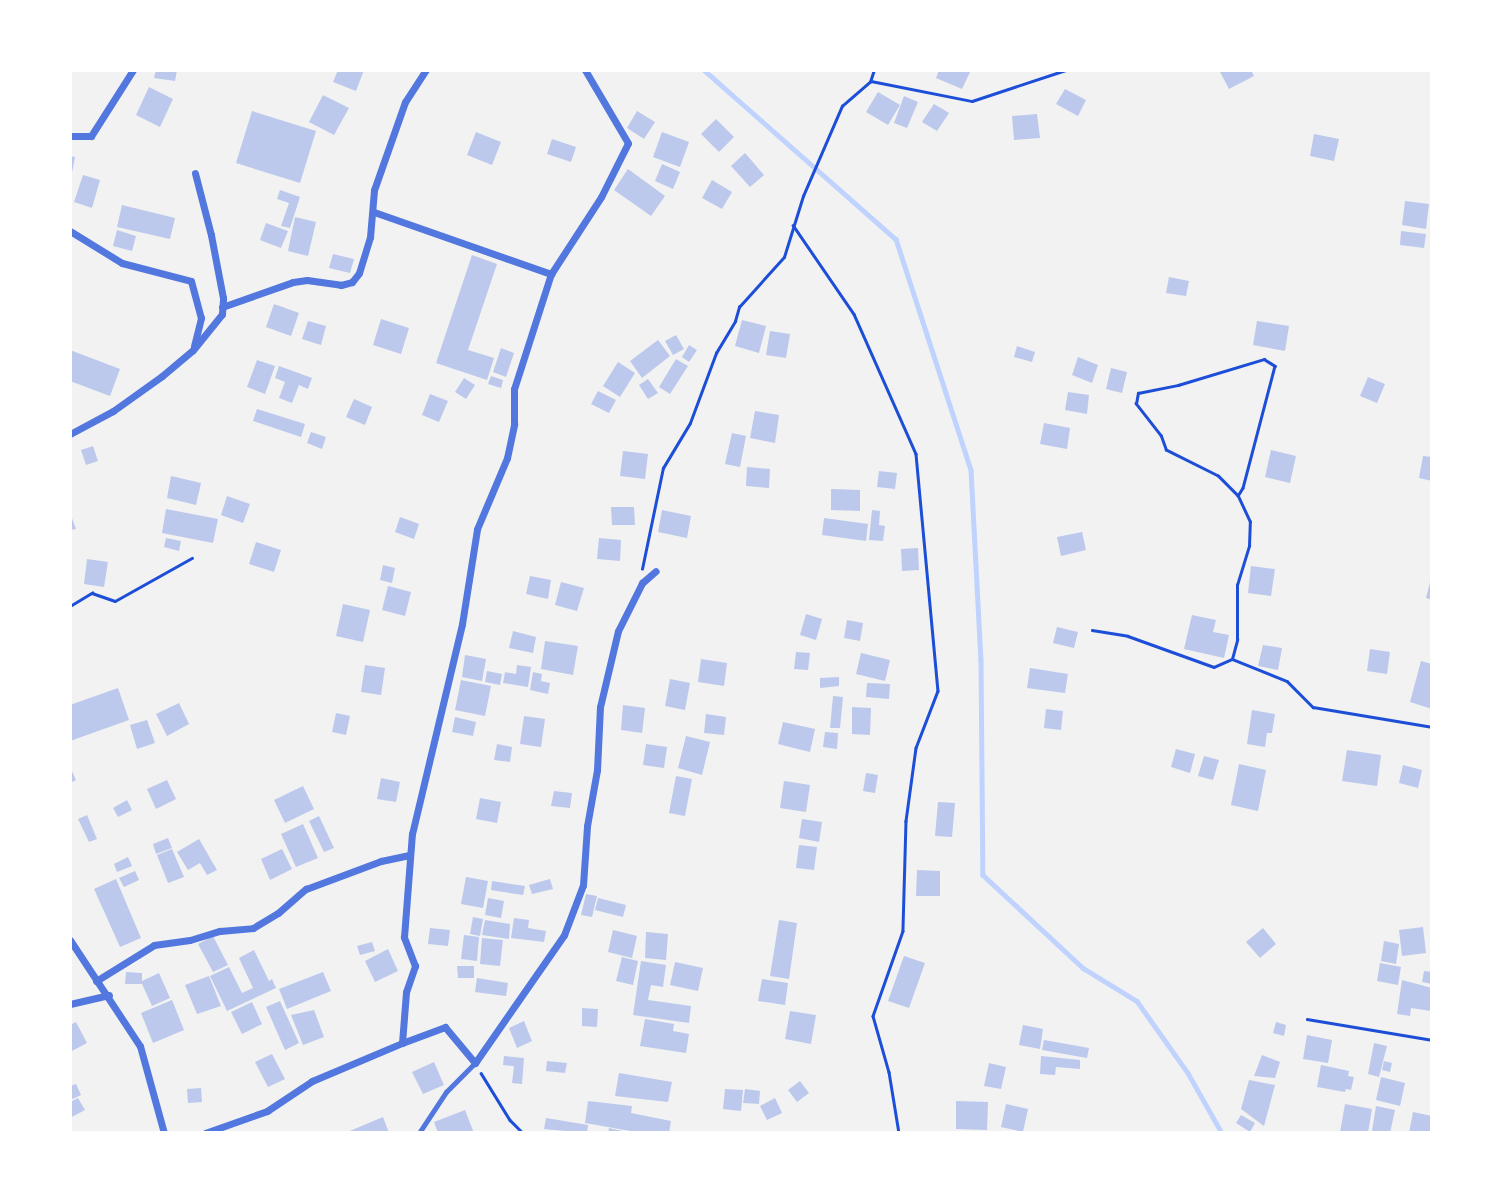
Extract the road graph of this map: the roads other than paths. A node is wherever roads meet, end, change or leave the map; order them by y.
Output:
1 (133, 70) edge
2 (426, 70) edge
3 (585, 70) edge
4 (70, 136) edge
5 (195, 173) dead end
6 (374, 212) junction
7 (70, 231) edge
8 (551, 274) junction
9 (222, 307) junction
10 (193, 350) junction
11 (70, 434) edge
12 (656, 571) dead end
13 (409, 855) junction
14 (70, 940) edge
15 (96, 981) junction
16 (109, 995) junction
17 (70, 1004) edge
18 (401, 1043) junction
19 (475, 1063) junction
20 (164, 1133) edge
21 (205, 1133) edge
22 (419, 1133) edge

1 - 4 street
2 - 6 street
3 - 8 street
5 - 9 street
6 - 8 street
6 - 9 street
7 - 10 street
8 - 13 street
9 - 10 street
10 - 11 street
12 - 19 street
13 - 15 street
13 - 18 street
14 - 15 street
15 - 16 street
16 - 17 street
16 - 20 street
18 - 19 street
18 - 21 street
19 - 22 lane

